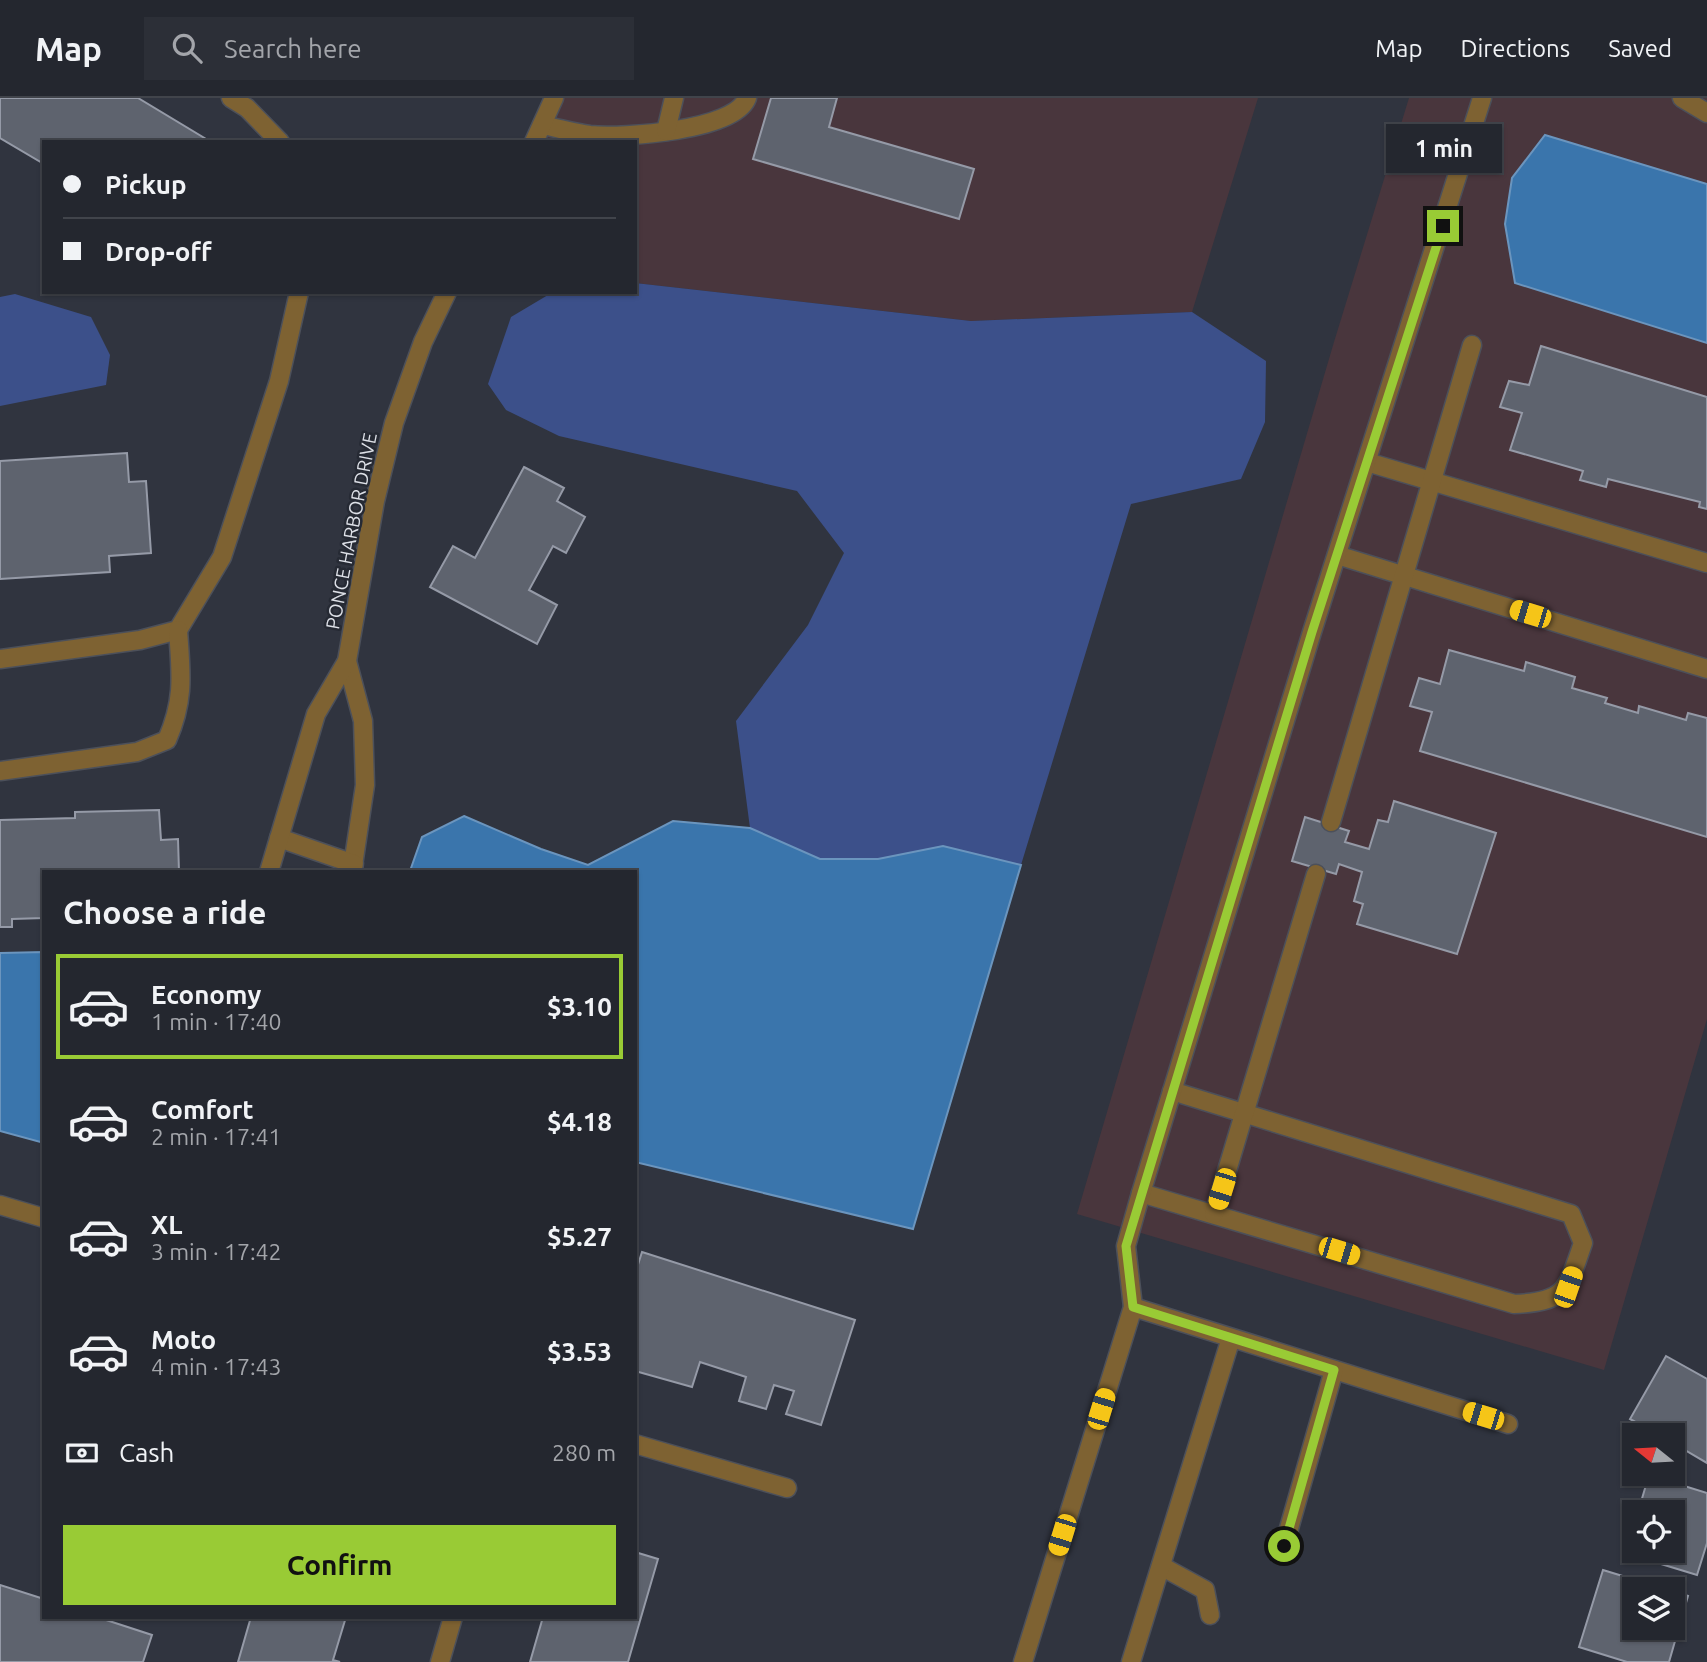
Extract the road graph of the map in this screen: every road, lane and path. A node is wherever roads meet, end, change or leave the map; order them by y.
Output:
1 (231, 98) edge
2 (554, 98) edge
3 (674, 98) edge
4 (747, 98) edge
5 (1482, 98) edge
6 (1682, 98) edge
7 (1707, 113) edge
8 (542, 125) junction
9 (666, 131) junction
10 (278, 140) edge
11 (535, 140) edge
12 (299, 294) edge
13 (446, 294) edge
14 (1472, 345) dead end
15 (1367, 462) junction
16 (1431, 482) junction
17 (1337, 555) junction
18 (1707, 563) edge
19 (1404, 575) junction
20 (178, 630) junction
21 (0, 659) edge
22 (347, 662) junction
23 (1707, 669) edge
24 (0, 771) edge
25 (1331, 822) dead end
26 (279, 838) junction
27 (353, 868) edge
28 (270, 870) edge
29 (1316, 874) dead end
30 (1172, 1091) junction
31 (1245, 1114) junction
32 (1141, 1193) junction
33 (0, 1205) edge
34 (1214, 1214) junction
35 (42, 1217) edge
36 (1133, 1307) junction
37 (1231, 1338) junction
38 (1334, 1370) junction
39 (1508, 1424) dead end
40 (637, 1445) edge
41 (787, 1488) dead end
42 (1284, 1546) dead end
43 (1161, 1566) junction
44 (1210, 1615) dead end
45 (452, 1619) edge
46 (440, 1662) edge
47 (1023, 1662) edge
48 (1131, 1662) edge

1 - 10 street
2 - 8 street
3 - 9 street
4 - 9 street
5 - 15 street
6 - 7 street
8 - 9 street
8 - 11 street
12 - 20 street
13 - 22 street, PONCE HARBOR DRIVE
14 - 16 street
15 - 16 street
15 - 17 street
16 - 18 street
16 - 19 street
17 - 19 street
17 - 30 street
19 - 23 street
19 - 25 street
20 - 21 street
20 - 24 street
22 - 26 street, PONCE HARBOR DRIVE
22 - 27 street, PONCE HARBOR DRIVE
26 - 27 street
26 - 28 street, PONCE HARBOR DRIVE
29 - 31 street
30 - 31 street
30 - 32 street
31 - 34 street
31 - 34 street
32 - 34 street
32 - 36 street
33 - 35 street
36 - 37 street
36 - 47 street
37 - 38 street
37 - 43 street
38 - 39 street
38 - 42 street
40 - 41 street
43 - 44 street
43 - 48 street
45 - 46 street

